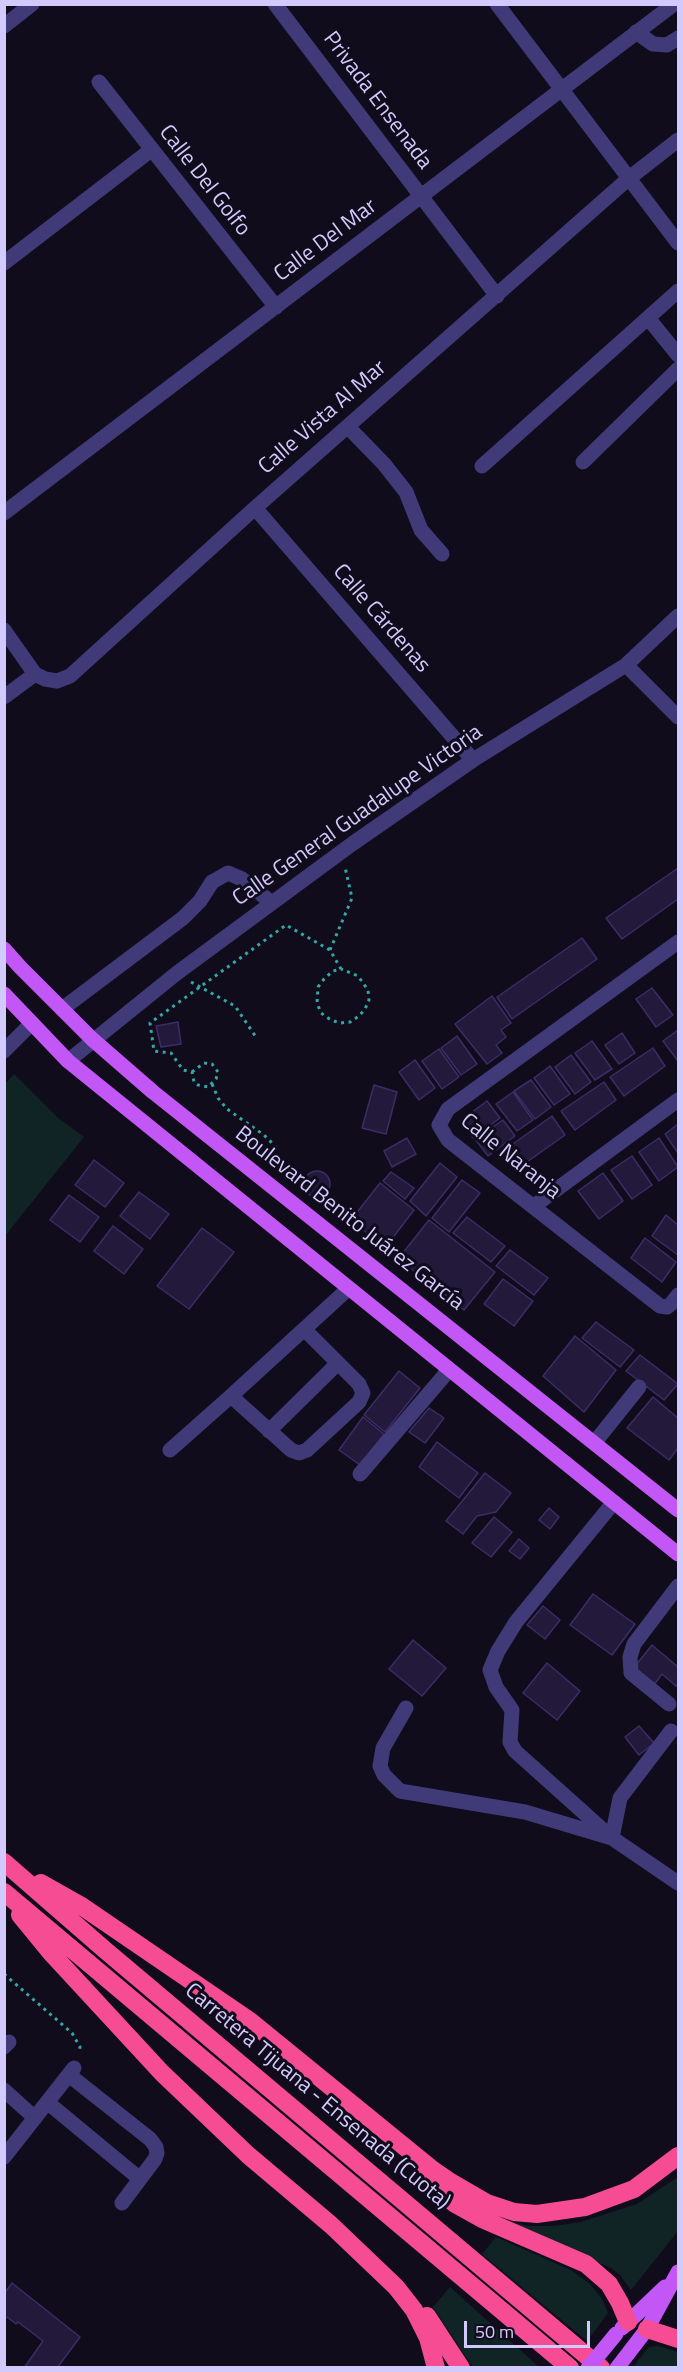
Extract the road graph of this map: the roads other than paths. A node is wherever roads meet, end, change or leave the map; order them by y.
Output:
1 (32, 4) edge
2 (275, 4) edge
3 (497, 4) edge
4 (674, 4) edge
5 (4, 26) edge
6 (636, 32) junction
7 (678, 38) edge
8 (99, 82) dead end
9 (560, 88) junction
10 (678, 140) edge
11 (151, 150) junction
12 (628, 179) junction
13 (422, 197) junction
14 (678, 243) edge
15 (4, 263) edge
16 (678, 291) edge
17 (497, 296) junction
18 (276, 307) junction
19 (648, 318) junction
20 (678, 355) edge
21 (678, 369) edge
22 (348, 427) junction
23 (583, 462) dead end
24 (482, 466) dead end
25 (255, 508) junction
26 (4, 513) edge
27 (442, 554) dead end
28 (678, 616) edge
29 (4, 630) edge
30 (626, 665) junction
31 (35, 674) junction
32 (4, 697) edge
33 (678, 717) edge
34 (473, 760) junction
35 (272, 903) junction
36 (678, 942) edge
37 (4, 949) edge
38 (4, 994) edge
39 (62, 1009) junction
40 (32, 1023) junction
41 (93, 1039) junction
42 (4, 1051) edge
43 (68, 1061) junction
44 (678, 1100) edge
45 (534, 1206) junction
46 (348, 1289) junction
47 (678, 1295) edge
48 (305, 1330) junction
49 (338, 1363) junction
50 (449, 1370) junction
51 (639, 1387) dead end
52 (231, 1396) junction
53 (269, 1431) junction
54 (595, 1442) junction
55 (170, 1450) dead end
56 (360, 1474) dead end
57 (614, 1502) junction
58 (678, 1510) edge
59 (678, 1554) edge
60 (678, 1586) edge
61 (669, 1704) dead end
62 (406, 1708) dead end
63 (671, 1731) dead end
64 (612, 1838) junction
65 (4, 1862) edge
66 (21, 1875) junction
67 (678, 1883) edge
68 (5, 1892) edge
69 (187, 1978) junction
70 (162, 2073) junction
71 (4, 2090) edge
72 (47, 2102) junction
73 (35, 2118) junction
74 (678, 2156) edge
75 (5, 2157) edge
76 (140, 2179) junction
77 (122, 2203) dead end
78 (678, 2274) edge
79 (622, 2328) junction
80 (647, 2329) junction
81 (678, 2339) edge
82 (436, 2367) edge
83 (461, 2367) edge
84 (570, 2367) edge
85 (588, 2367) edge
86 (601, 2367) edge
87 (617, 2367) edge

1 - 5 street
2 - 13 street, Privada Ensenada
3 - 9 street
4 - 6 street, Calle Del Mar
6 - 7 street
6 - 9 street, Calle Del Mar
8 - 11 street, Calle Del Golfo
9 - 12 street
9 - 13 street, Calle Del Mar
10 - 12 street, Calle Vista Al Mar
11 - 15 street
11 - 18 street, Calle Del Golfo
12 - 14 street
12 - 17 street, Calle Vista Al Mar
13 - 17 street, Privada Ensenada
13 - 18 street, Calle Del Mar
16 - 19 street
17 - 22 street, Calle Vista Al Mar
18 - 26 street, Calle Del Mar
19 - 20 street
19 - 24 street
21 - 23 street
22 - 25 street, Calle Vista Al Mar
22 - 27 street
25 - 31 street, Calle Vista Al Mar
25 - 34 street, Calle Cárdenas
28 - 30 street, Calle General Guadalupe Victoria
29 - 31 street
30 - 33 street
30 - 34 street, Calle General Guadalupe Victoria
31 - 32 street
34 - 35 street, Calle General Guadalupe Victoria
35 - 39 street
35 - 41 street, Calle General Guadalupe Victoria
36 - 45 street, Calle Naranja
37 - 39 main road, Boulevard Benito Juárez García
38 - 40 main road
39 - 41 main road, Boulevard Benito Juárez García
40 - 42 street
40 - 43 main road
41 - 43 street, Calle General Guadalupe Victoria
41 - 54 main road, Boulevard Benito Juárez García
43 - 46 main road
44 - 45 street
45 - 47 street, Calle Naranja
46 - 48 street
46 - 50 main road
48 - 49 street
48 - 52 street
49 - 53 street
49 - 53 street
50 - 56 street
50 - 57 main road
51 - 54 street
52 - 53 street
52 - 55 street
54 - 58 main road, Boulevard Benito Juárez García
57 - 59 main road
57 - 64 street
60 - 61 street
62 - 64 street
63 - 64 street
64 - 67 street
65 - 66 highway, Carretera Tijuana - Ensenada (Cuota)
66 - 69 highway
66 - 86 highway, Carretera Tijuana - Ensenada (Cuota)
68 - 70 highway
68 - 84 highway, Carretera Tijuana - Ensenada (Cuota)
69 - 74 highway
69 - 79 highway
70 - 82 highway
70 - 83 highway
71 - 73 street
72 - 73 street
72 - 76 street
72 - 76 street
73 - 75 street
76 - 77 street
78 - 79 main road
78 - 80 main road
79 - 85 main road, bridge
80 - 81 highway
80 - 87 main road

